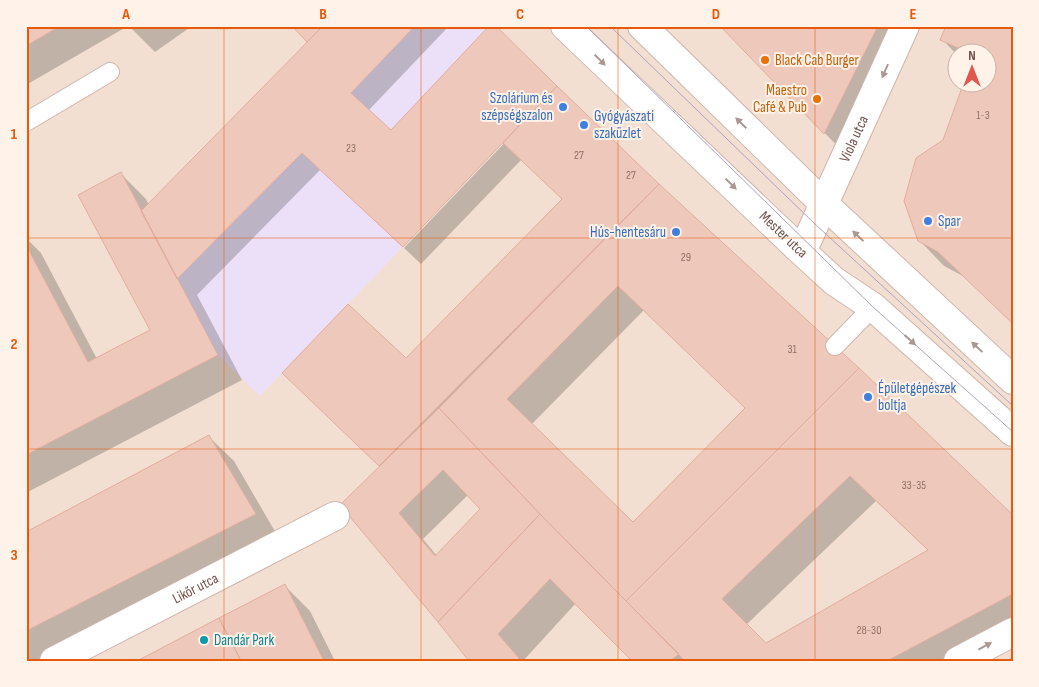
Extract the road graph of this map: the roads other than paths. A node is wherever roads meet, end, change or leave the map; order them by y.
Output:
1 (565, 26) edge
2 (642, 26) edge
3 (905, 26) edge
4 (110, 72) dead end
5 (26, 122) edge
6 (824, 204) junction
7 (797, 247) junction
8 (873, 307) junction
9 (835, 346) dead end
10 (1013, 380) edge
11 (1013, 432) edge
12 (335, 516) dead end
13 (1013, 632) edge
14 (54, 661) edge
15 (958, 661) edge

1 -> 7 street, Mester utca
6 -> 2 street
3 -> 6 street, Viola utca
4 - 5 lane
6 - 7 street, Viola utca
10 -> 6 street
7 - 8 street, Mester utca
8 - 9 lane
8 -> 11 street, Mester utca
12 - 14 street, Likőr utca
15 -> 13 street

